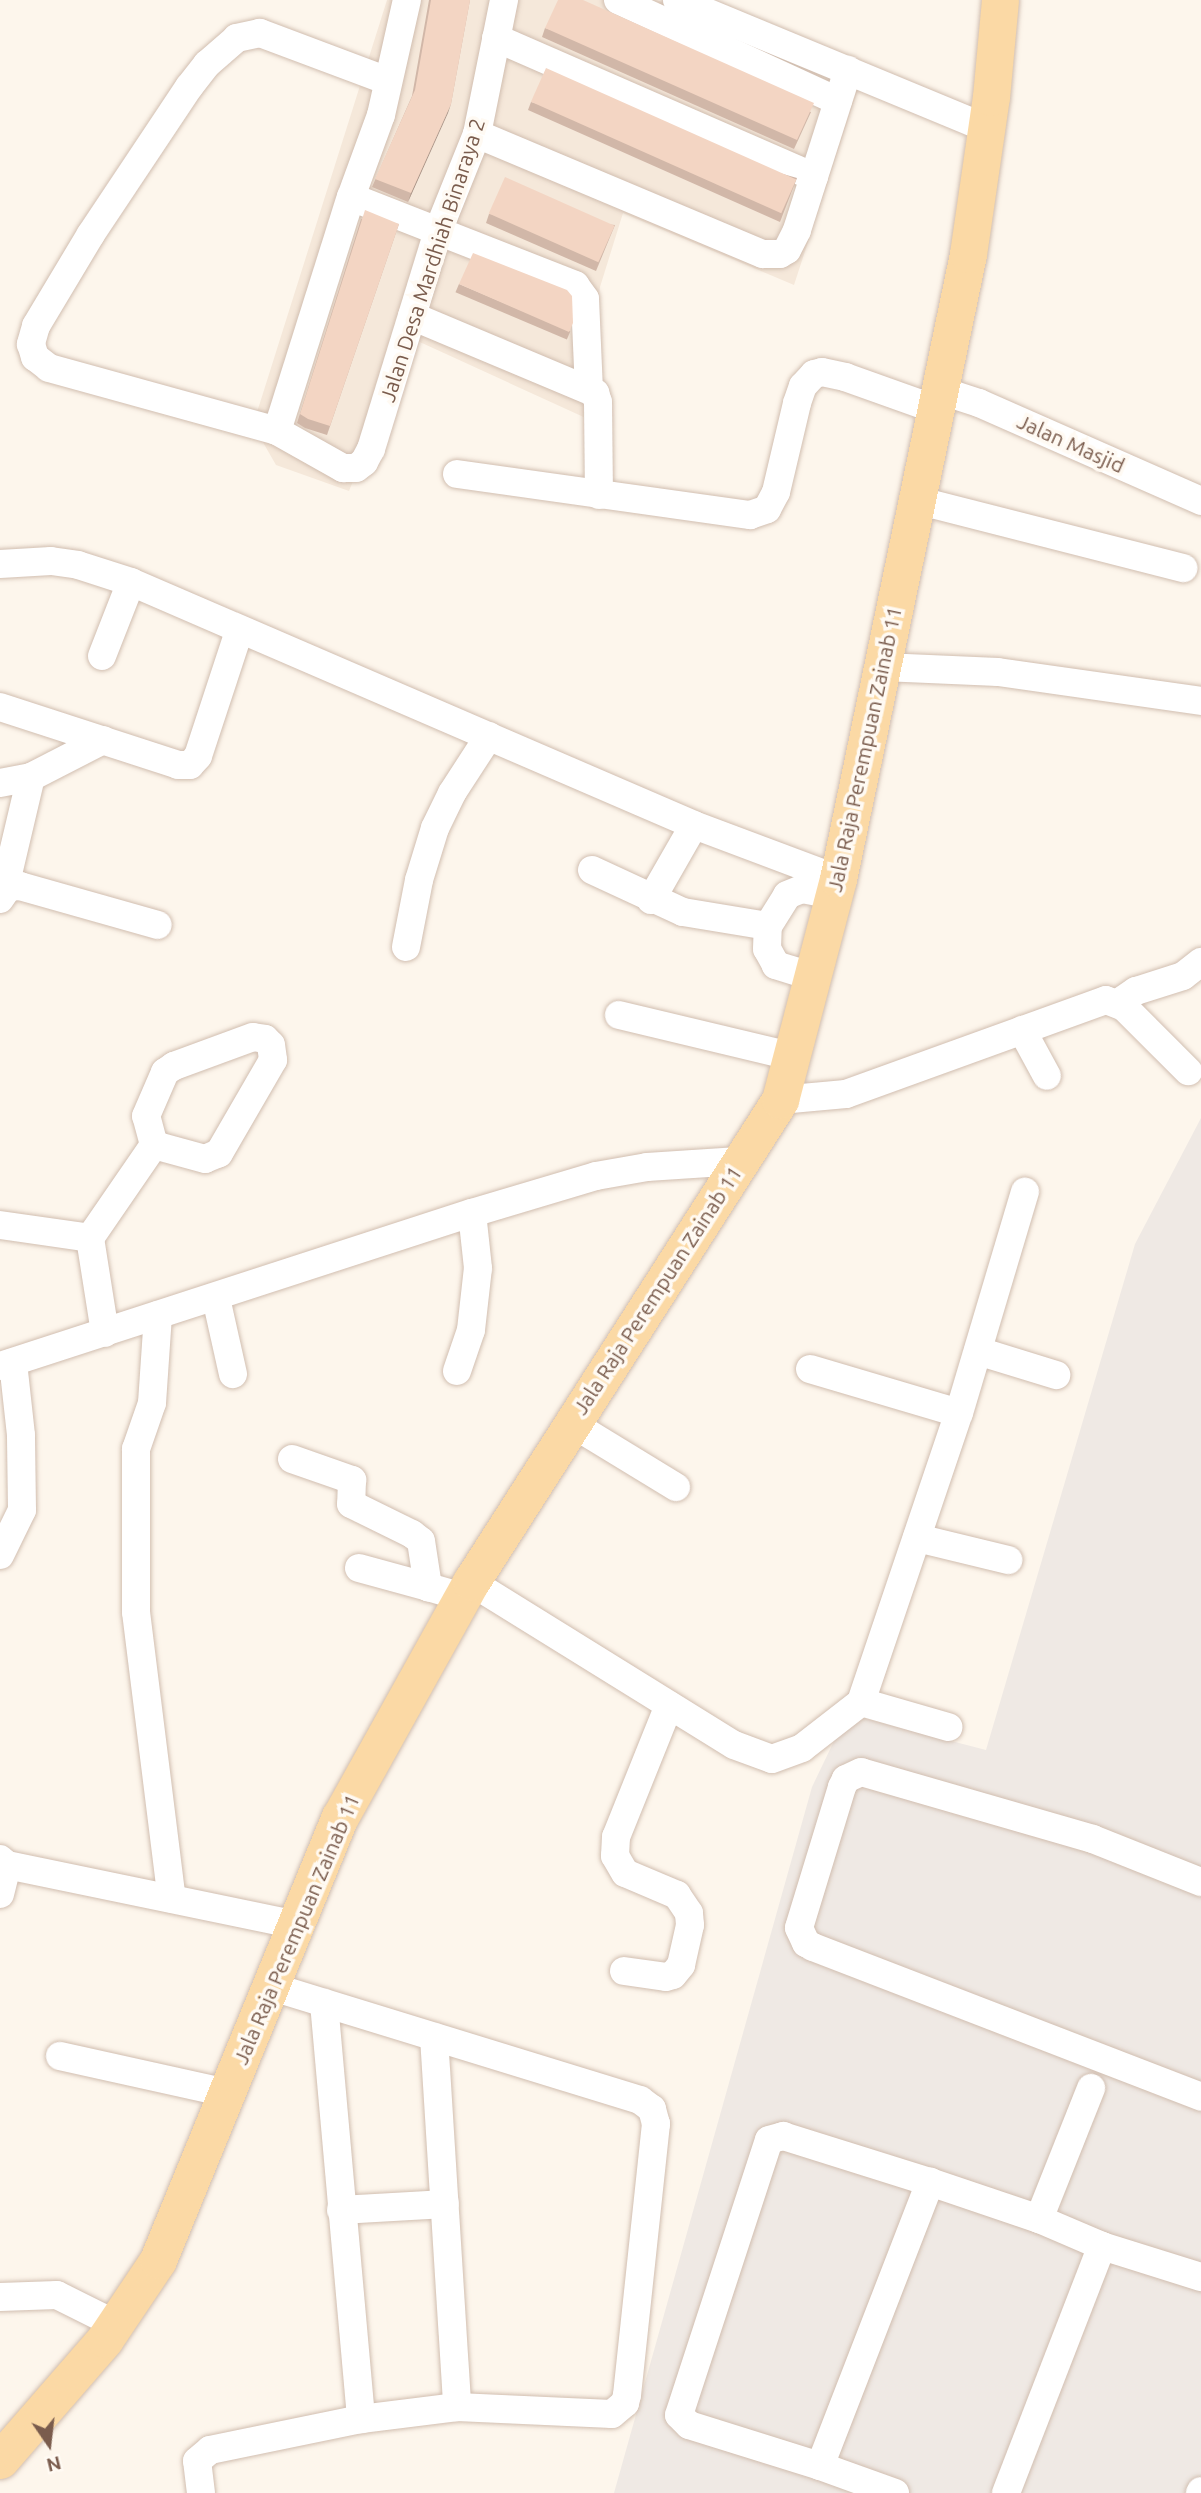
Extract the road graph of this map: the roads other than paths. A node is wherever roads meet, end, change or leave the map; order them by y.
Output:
1 (407, 0) edge
2 (504, 0) edge
3 (618, 0) edge
4 (1000, 0) edge
5 (685, 2) edge
6 (496, 38) junction
7 (848, 70) junction
8 (388, 81) junction
9 (838, 101) junction
10 (986, 128) junction
11 (477, 134) junction
12 (814, 177) junction
13 (351, 197) junction
14 (438, 231) junction
15 (412, 316) junction
16 (589, 389) junction
17 (937, 399) junction
18 (277, 431) junction
19 (457, 474) dead end
20 (599, 495) junction
21 (916, 500) junction
22 (1201, 501) edge
23 (0, 564) edge
24 (1183, 568) dead end
25 (131, 582) junction
26 (239, 631) junction
27 (102, 656) dead end
28 (883, 667) junction
29 (1201, 701) edge
30 (0, 708) edge
31 (489, 736) junction
32 (103, 740) junction
33 (31, 777) junction
34 (0, 783) edge
35 (694, 825) junction
36 (593, 870) dead end
37 (835, 887) junction
38 (2, 895) edge
39 (651, 900) junction
40 (158, 925) dead end
41 (768, 926) junction
42 (406, 947) dead end
43 (1201, 962) edge
44 (811, 976) junction
45 (1118, 1003) junction
46 (619, 1015) dead end
47 (1022, 1030) junction
48 (791, 1056) junction
49 (1188, 1071) dead end
50 (1047, 1076) dead end
51 (780, 1100) junction
52 (154, 1145) junction
53 (739, 1161) junction
54 (1025, 1192) dead end
55 (472, 1213) junction
56 (0, 1225) edge
57 (90, 1238) junction
58 (216, 1298) junction
59 (158, 1315) junction
60 (105, 1333) junction
61 (978, 1351) junction
62 (7, 1364) edge
63 (810, 1369) dead end
64 (457, 1371) dead end
65 (233, 1374) dead end
66 (1056, 1375) dead end
67 (959, 1413) junction
68 (571, 1423) junction
69 (292, 1459) dead end
70 (676, 1487) dead end
71 (917, 1538) junction
72 (0, 1555) edge
73 (1008, 1560) dead end
74 (359, 1568) dead end
75 (428, 1587) junction
76 (467, 1590) junction
77 (861, 1702) junction
78 (669, 1705) junction
79 (948, 1727) dead end
80 (3, 1862) edge
81 (1201, 1882) edge
82 (0, 1894) edge
83 (172, 1899) junction
84 (296, 1925) junction
85 (624, 1971) dead end
86 (270, 1986) junction
87 (324, 2003) junction
88 (434, 2037) junction
89 (60, 2056) dead end
90 (1091, 2088) dead end
91 (227, 2093) junction
92 (1201, 2097) edge
93 (930, 2182) junction
94 (445, 2204) junction
95 (341, 2210) junction
96 (1040, 2219) junction
97 (1102, 2246) junction
98 (1201, 2277) edge
99 (0, 2297) edge
100 (115, 2324) junction
101 (457, 2407) junction
102 (361, 2419) junction
103 (0, 2460) edge
104 (820, 2466) junction
105 (201, 2493) edge
106 (895, 2493) edge
107 (1006, 2493) edge

1 - 8 street
2 - 6 street, Jalan Desa Mardhiah Binaraya 2
3 - 9 street
4 - 10 main road, Jala Raja Perempuan Zainab 11
5 - 7 street
6 - 11 street, Jalan Desa Mardhiah Binaraya 2
6 - 12 street
7 - 9 street
7 - 10 street
8 - 13 street
8 - 18 street
9 - 12 street
10 - 17 main road, Jala Raja Perempuan Zainab 11
11 - 12 street
11 - 14 street, Jalan Desa Mardhiah Binaraya 2
13 - 14 street
13 - 18 street
14 - 15 street, Jalan Desa Mardhiah Binaraya 2
14 - 16 street
15 - 16 street
15 - 18 street, Jalan Desa Mardhiah Binaraya 2
16 - 20 street
17 - 20 street, Jalan Masjid
17 - 21 main road, Jala Raja Perempuan Zainab 11
17 - 22 street, Jalan Masjid
19 - 20 street
21 - 24 street
21 - 28 main road, Jala Raja Perempuan Zainab 11
23 - 25 street
25 - 26 street
25 - 27 street
26 - 31 street
26 - 32 street
28 - 29 street
28 - 37 main road, Jala Raja Perempuan Zainab 11
30 - 32 street
31 - 35 street
31 - 42 street
32 - 33 street
33 - 34 street
33 - 38 street
35 - 37 street
35 - 39 street
36 - 39 street
37 - 41 street
37 - 44 main road, Jala Raja Perempuan Zainab 11
38 - 40 street
39 - 41 street
41 - 44 street
43 - 45 street
44 - 48 main road, Jala Raja Perempuan Zainab 11
45 - 47 street
45 - 49 street
46 - 48 street
47 - 50 street
47 - 51 street
48 - 51 main road, Jala Raja Perempuan Zainab 11
51 - 53 main road, Jala Raja Perempuan Zainab 11
52 - 52 street
52 - 57 street
53 - 55 street
53 - 68 main road, Jala Raja Perempuan Zainab 11
54 - 61 street
55 - 58 street
55 - 64 street
56 - 57 street
57 - 60 street
58 - 59 street
58 - 65 street
59 - 60 street
59 - 83 street
60 - 62 street
61 - 66 street
61 - 67 street
62 - 72 street
63 - 67 street
67 - 71 street
68 - 70 street
68 - 76 main road, Jala Raja Perempuan Zainab 11
69 - 75 street
71 - 73 street
71 - 77 street
74 - 75 street
75 - 76 street
76 - 78 street
76 - 84 main road, Jala Raja Perempuan Zainab 11
77 - 78 street
77 - 79 street
78 - 85 street
80 - 82 street
80 - 83 street
81 - 92 street
83 - 84 street
84 - 86 main road, Jala Raja Perempuan Zainab 11
86 - 87 street
86 - 91 main road, Jala Raja Perempuan Zainab 11
87 - 88 street
87 - 95 street
88 - 94 street
88 - 101 street
89 - 91 street
90 - 96 street
91 - 100 main road, Jala Raja Perempuan Zainab 11
93 - 96 street
93 - 104 street
93 - 104 street
94 - 95 street
94 - 101 street
95 - 102 street
96 - 97 street
97 - 98 street
97 - 107 street
99 - 100 street
100 - 103 main road, Jala Raja Perempuan Zainab 11
101 - 102 street
102 - 105 street
104 - 106 street

